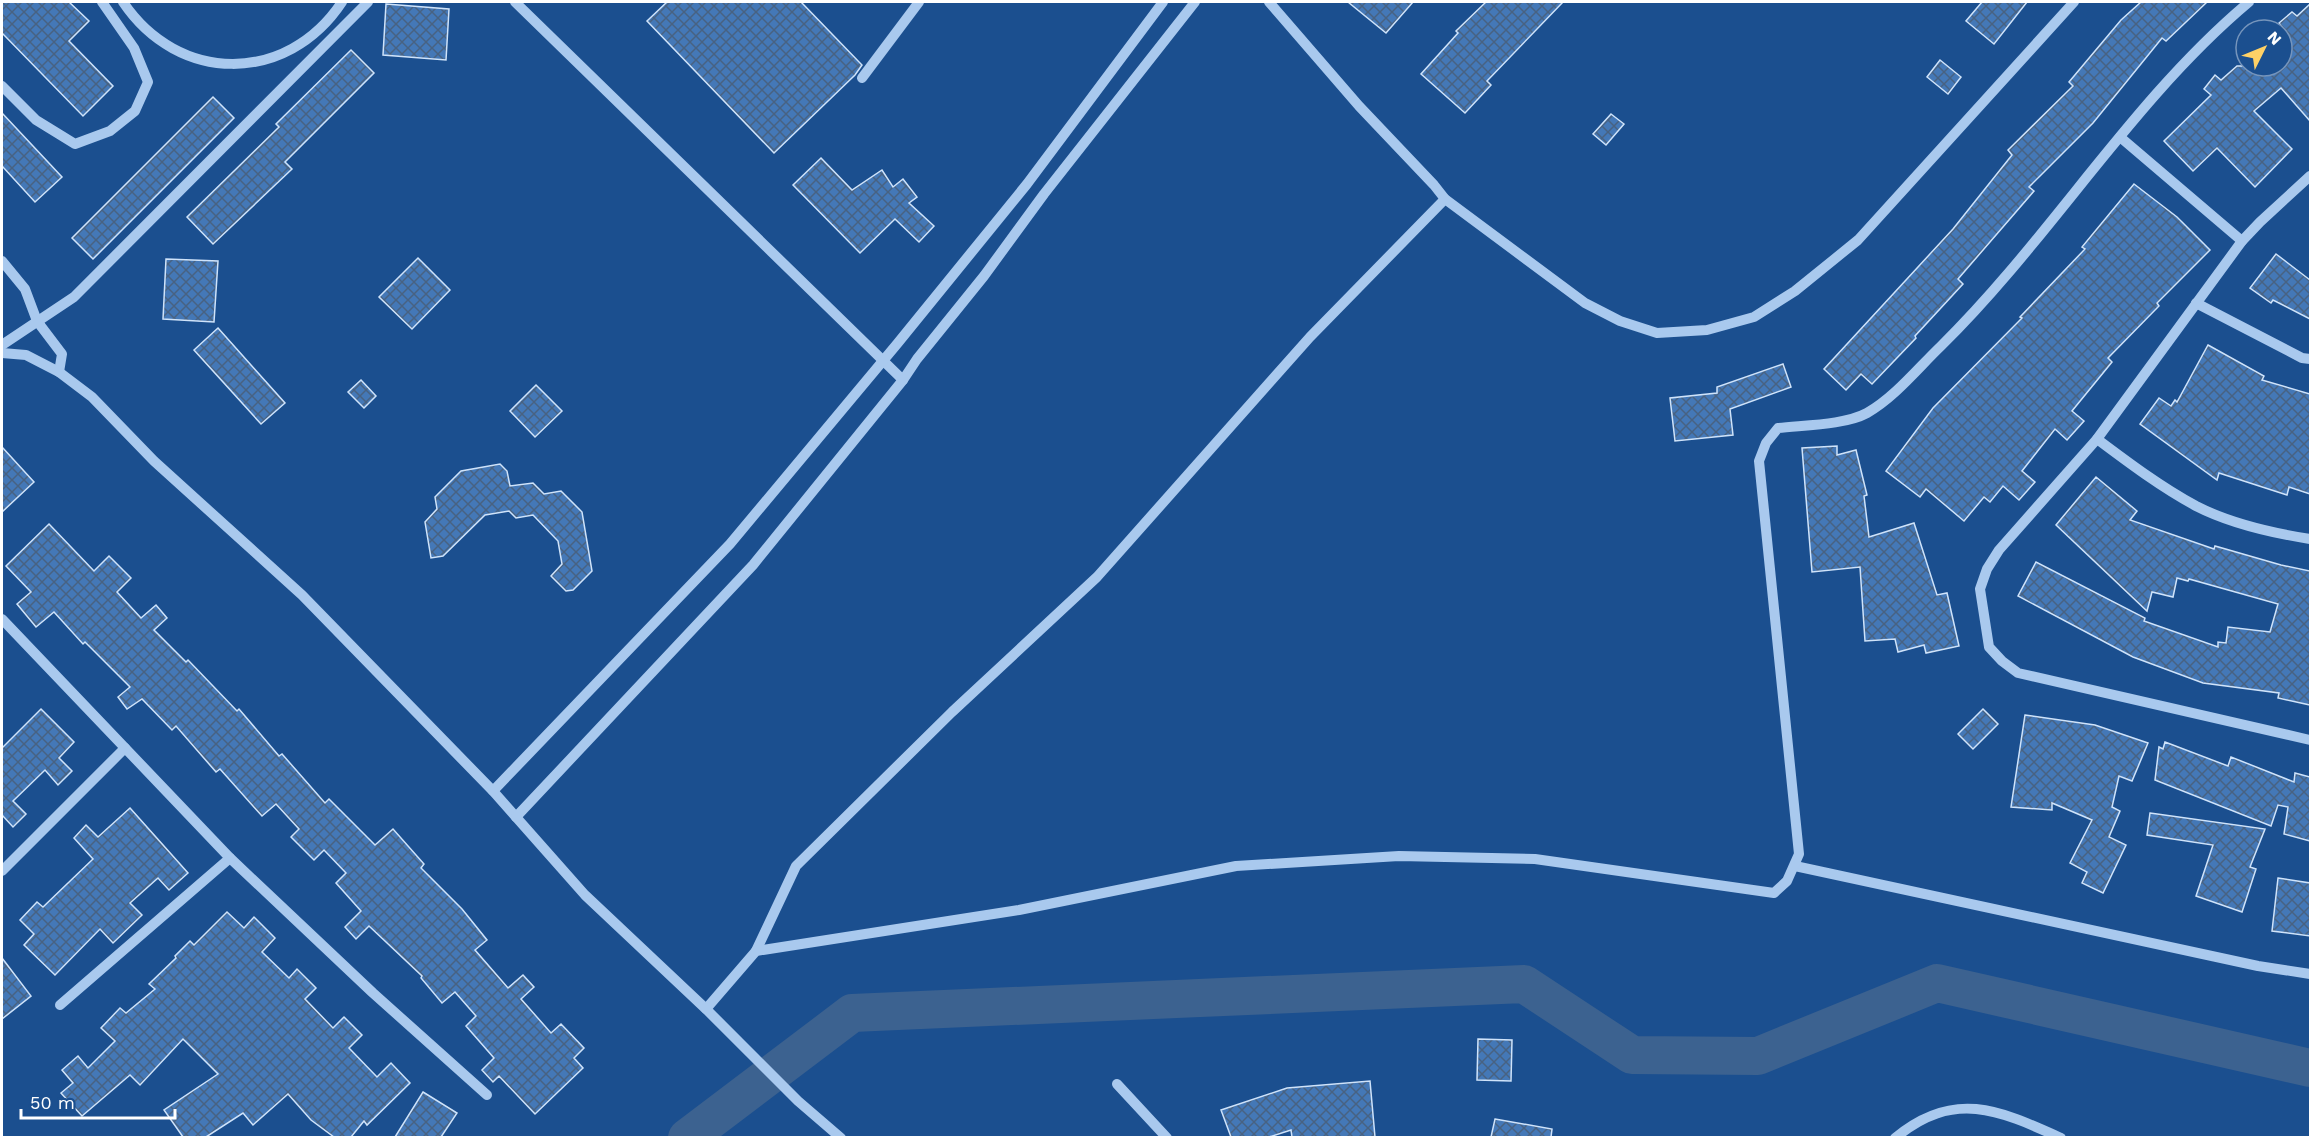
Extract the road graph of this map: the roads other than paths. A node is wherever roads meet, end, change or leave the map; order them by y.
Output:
1 (102, 2) edge
2 (123, 2) edge
3 (342, 2) edge
4 (368, 2) edge
5 (515, 2) edge
6 (919, 2) edge
7 (1163, 2) edge
8 (1195, 2) edge
9 (1269, 2) edge
10 (2074, 2) edge
11 (2249, 2) edge
12 (862, 78) dead end
13 (2, 86) edge
14 (2120, 137) junction
15 (2310, 176) edge
16 (1445, 199) junction
17 (2242, 241) junction
18 (2, 261) edge
19 (2196, 303) junction
20 (38, 321) junction
21 (2, 345) edge
22 (2, 352) edge
23 (2310, 359) edge
24 (883, 361) junction
25 (59, 372) junction
26 (903, 380) junction
27 (2097, 439) junction
28 (2310, 539) edge
29 (2, 619) edge
30 (2310, 740) edge
31 (125, 748) junction
32 (493, 791) junction
33 (516, 817) junction
34 (230, 858) junction
35 (1795, 866) junction
36 (2, 871) edge
37 (756, 951) junction
38 (2310, 975) edge
39 (60, 1005) dead end
40 (706, 1009) junction
41 (1117, 1084) dead end
42 (487, 1095) dead end
43 (841, 1137) edge
44 (1167, 1137) edge
45 (1895, 1137) edge
46 (2061, 1137) edge

1 - 13 street
2 - 3 street
4 - 20 street
5 - 24 street
6 - 12 street
7 - 24 street
8 - 26 street
9 - 16 street
10 - 16 street
11 - 14 street
14 - 17 street
14 - 35 street
15 - 17 street
16 - 37 street
17 - 19 street
18 - 20 street
19 - 23 street
19 - 27 street
20 - 21 street
20 - 25 street
22 - 25 street
24 - 26 street
24 - 32 street
25 - 32 street
26 - 33 street
27 - 28 street
27 - 30 street
29 - 31 street
31 - 34 street
31 - 36 street
32 - 33 street
33 - 40 street
34 - 39 street
34 - 42 street
35 - 37 street
35 - 38 street
37 - 40 street
40 - 43 street
41 - 44 street
45 - 46 street

